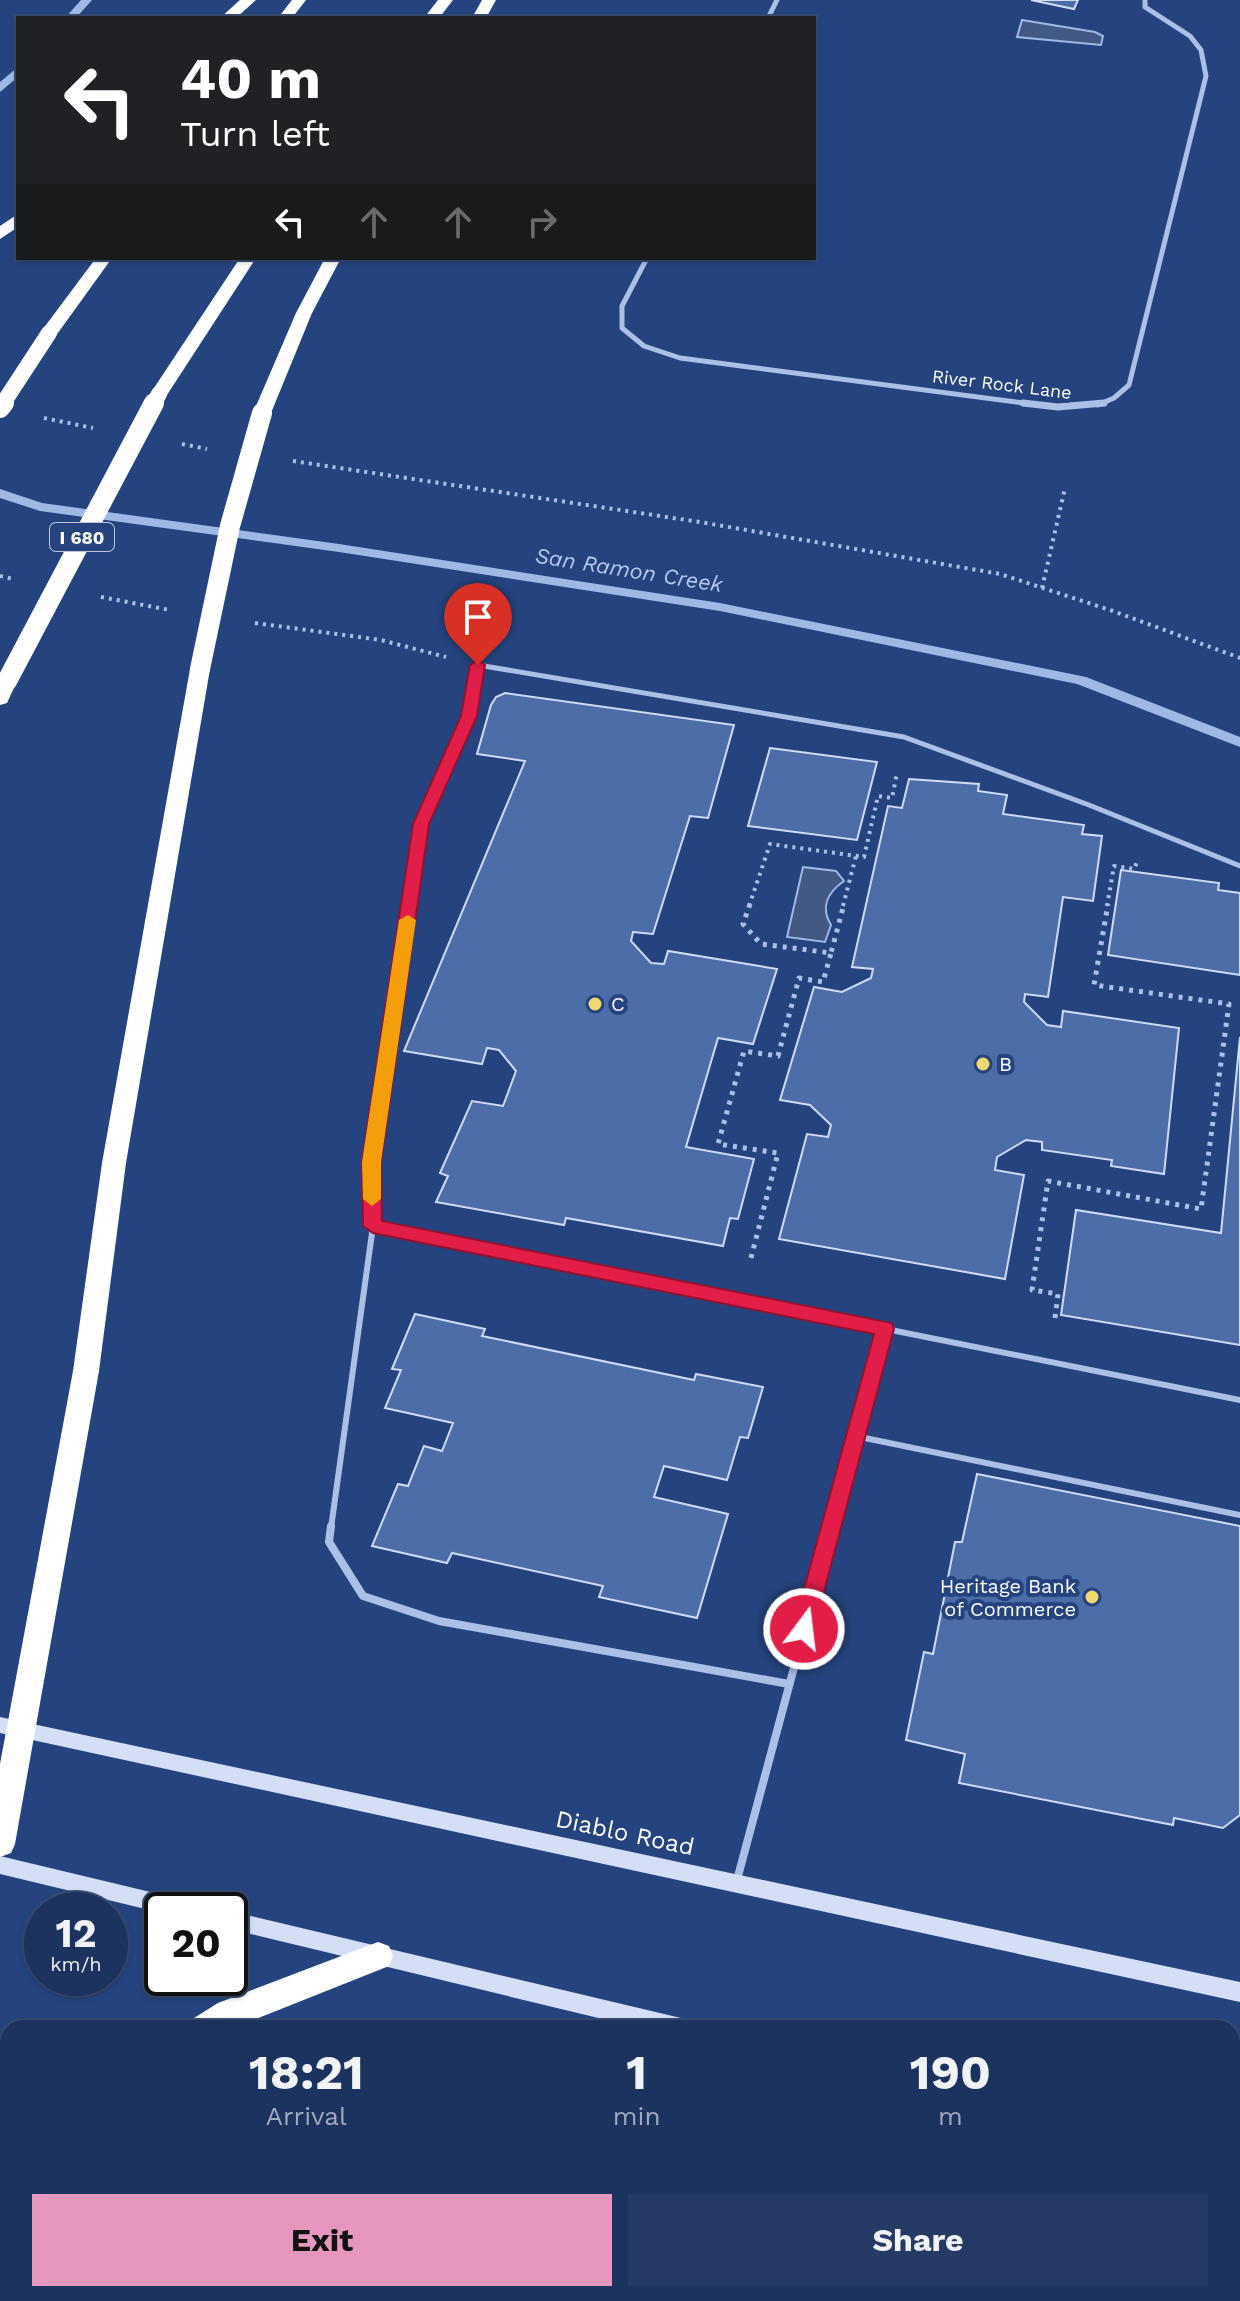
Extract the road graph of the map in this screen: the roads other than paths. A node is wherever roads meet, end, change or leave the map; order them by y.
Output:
1 (249, 0) edge
2 (299, 0) edge
3 (446, 0) edge
4 (1145, 0) edge
5 (229, 16) edge
6 (287, 16) edge
7 (433, 16) edge
8 (16, 221) edge
9 (0, 234) edge
10 (103, 260) edge
11 (247, 260) edge
12 (332, 260) edge
13 (646, 260) edge
14 (0, 408) edge
15 (4, 690) edge
16 (1240, 866) edge
17 (373, 1226) junction
18 (885, 1329) junction
19 (1240, 1400) edge
20 (855, 1436) junction
21 (1240, 1515) edge
22 (789, 1684) junction
23 (10, 1727) edge
24 (0, 1844) edge
25 (0, 1865) edge
26 (736, 1883) junction
27 (144, 1899) edge
28 (248, 1924) edge
29 (378, 1956) junction
30 (1240, 1992) edge
31 (218, 2020) edge
32 (647, 2020) edge

1 - 5 highway
2 - 6 highway
3 - 7 highway
4 - 13 street, River Rock Lane
8 - 9 highway
10 - 14 highway, bridge
11 - 15 highway, I 680, bridge
12 - 23 highway, bridge
16 - 17 lane
17 - 18 lane
17 - 22 lane
18 - 19 lane
18 - 20 lane
20 - 21 lane
20 - 22 lane
22 - 26 lane
23 - 24 highway
23 - 26 street, Diablo Road
25 - 27 street
26 - 30 street, Diablo Road
28 - 29 street
29 - 31 highway
29 - 32 street

